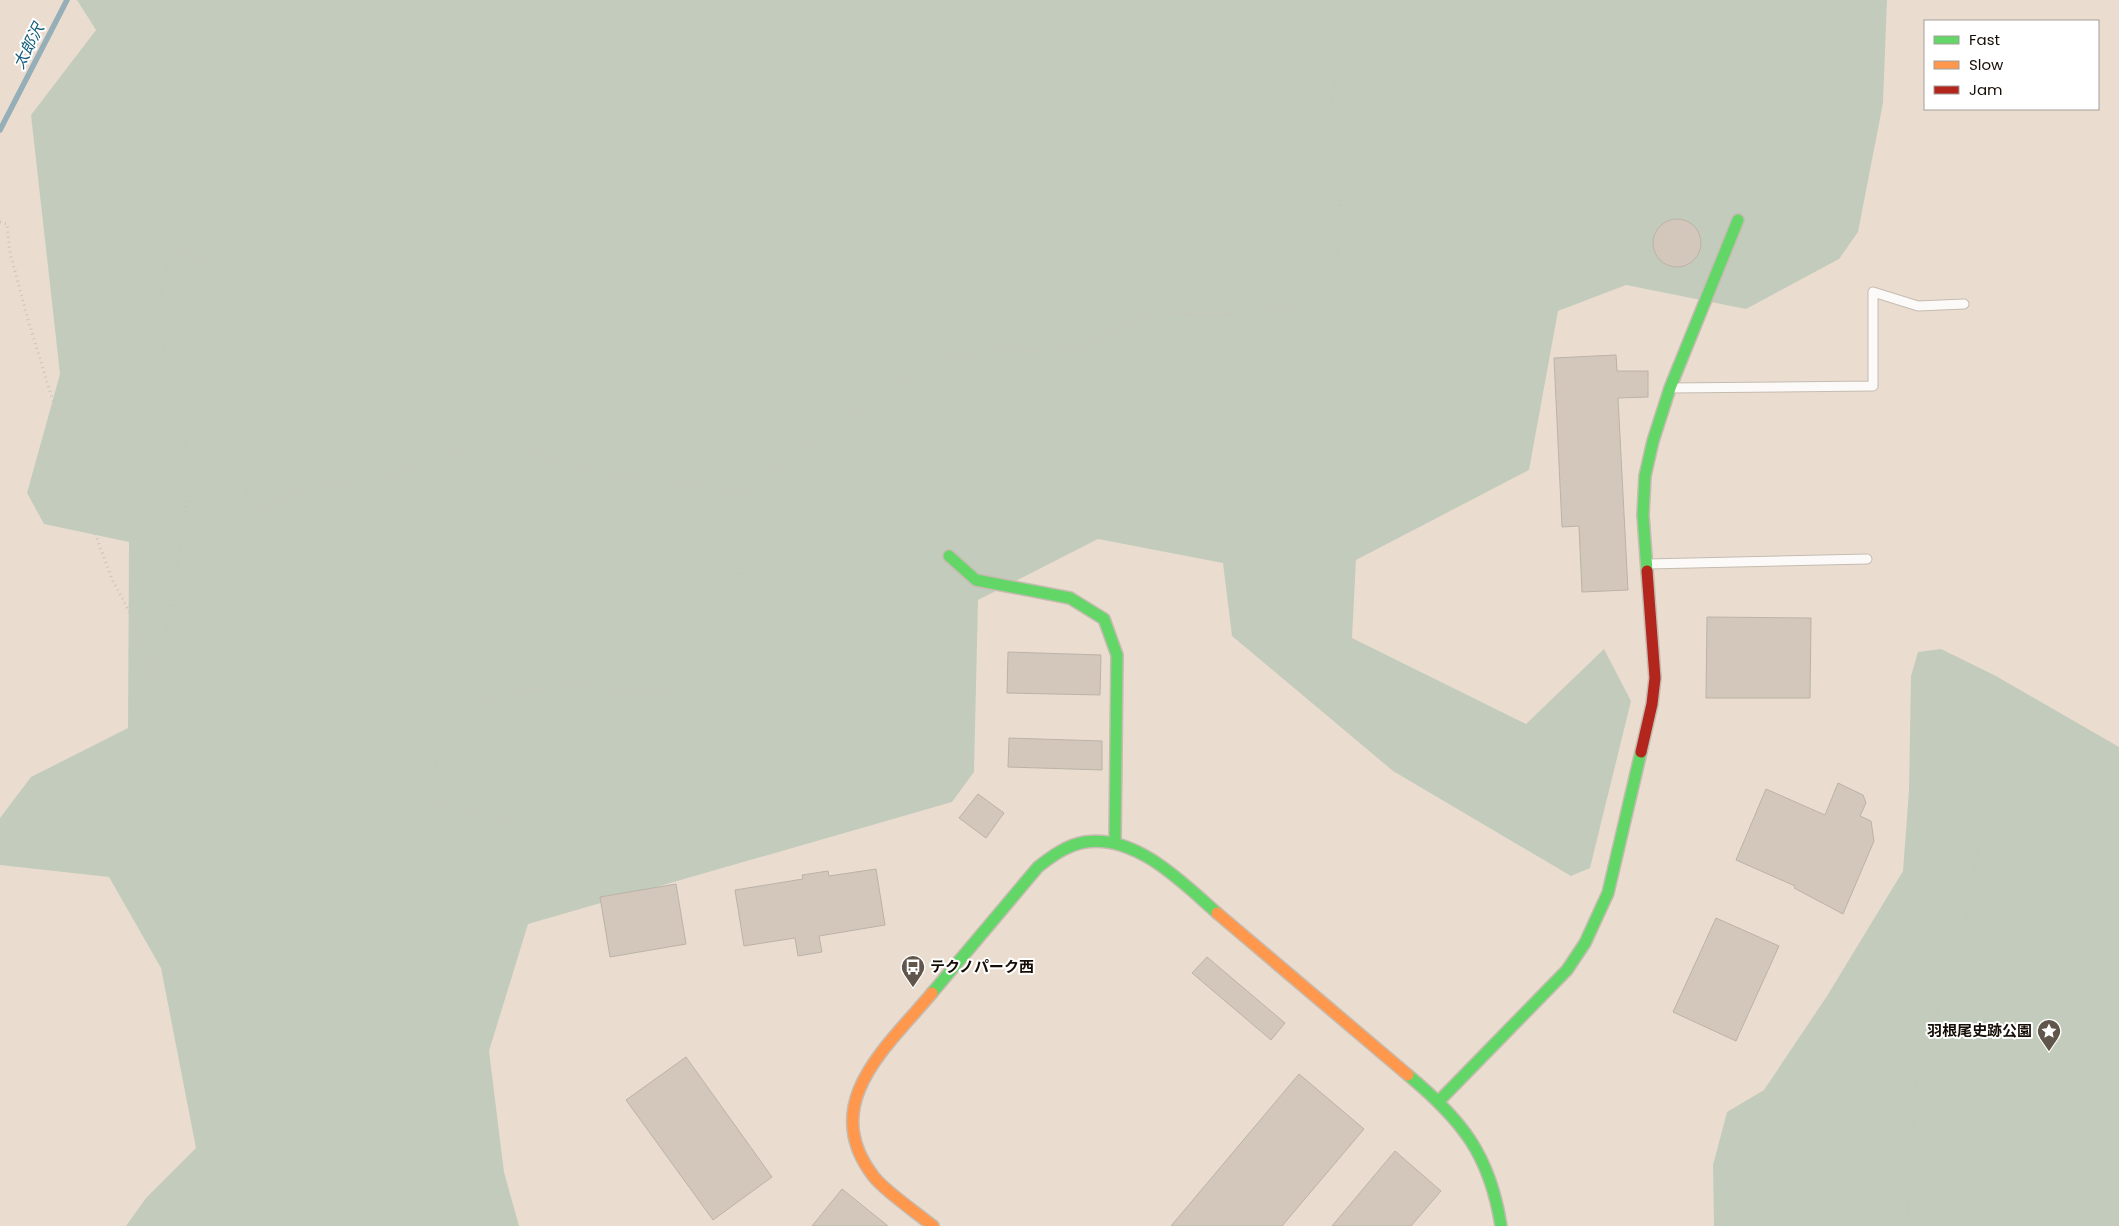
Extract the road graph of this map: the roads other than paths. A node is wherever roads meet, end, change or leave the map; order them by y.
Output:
1 (1738, 220) dead end
2 (1964, 304) dead end
3 (1670, 388) junction
4 (949, 556) dead end
5 (1867, 559) dead end
6 (1646, 564) junction
7 (1115, 843) junction
8 (1439, 1101) junction
9 (933, 1226) edge
10 (1501, 1226) edge

1 - 3 street
2 - 3 lane
3 - 6 street
4 - 7 street
5 - 6 lane
6 - 8 street
7 - 8 street
7 - 9 street
8 - 10 street

